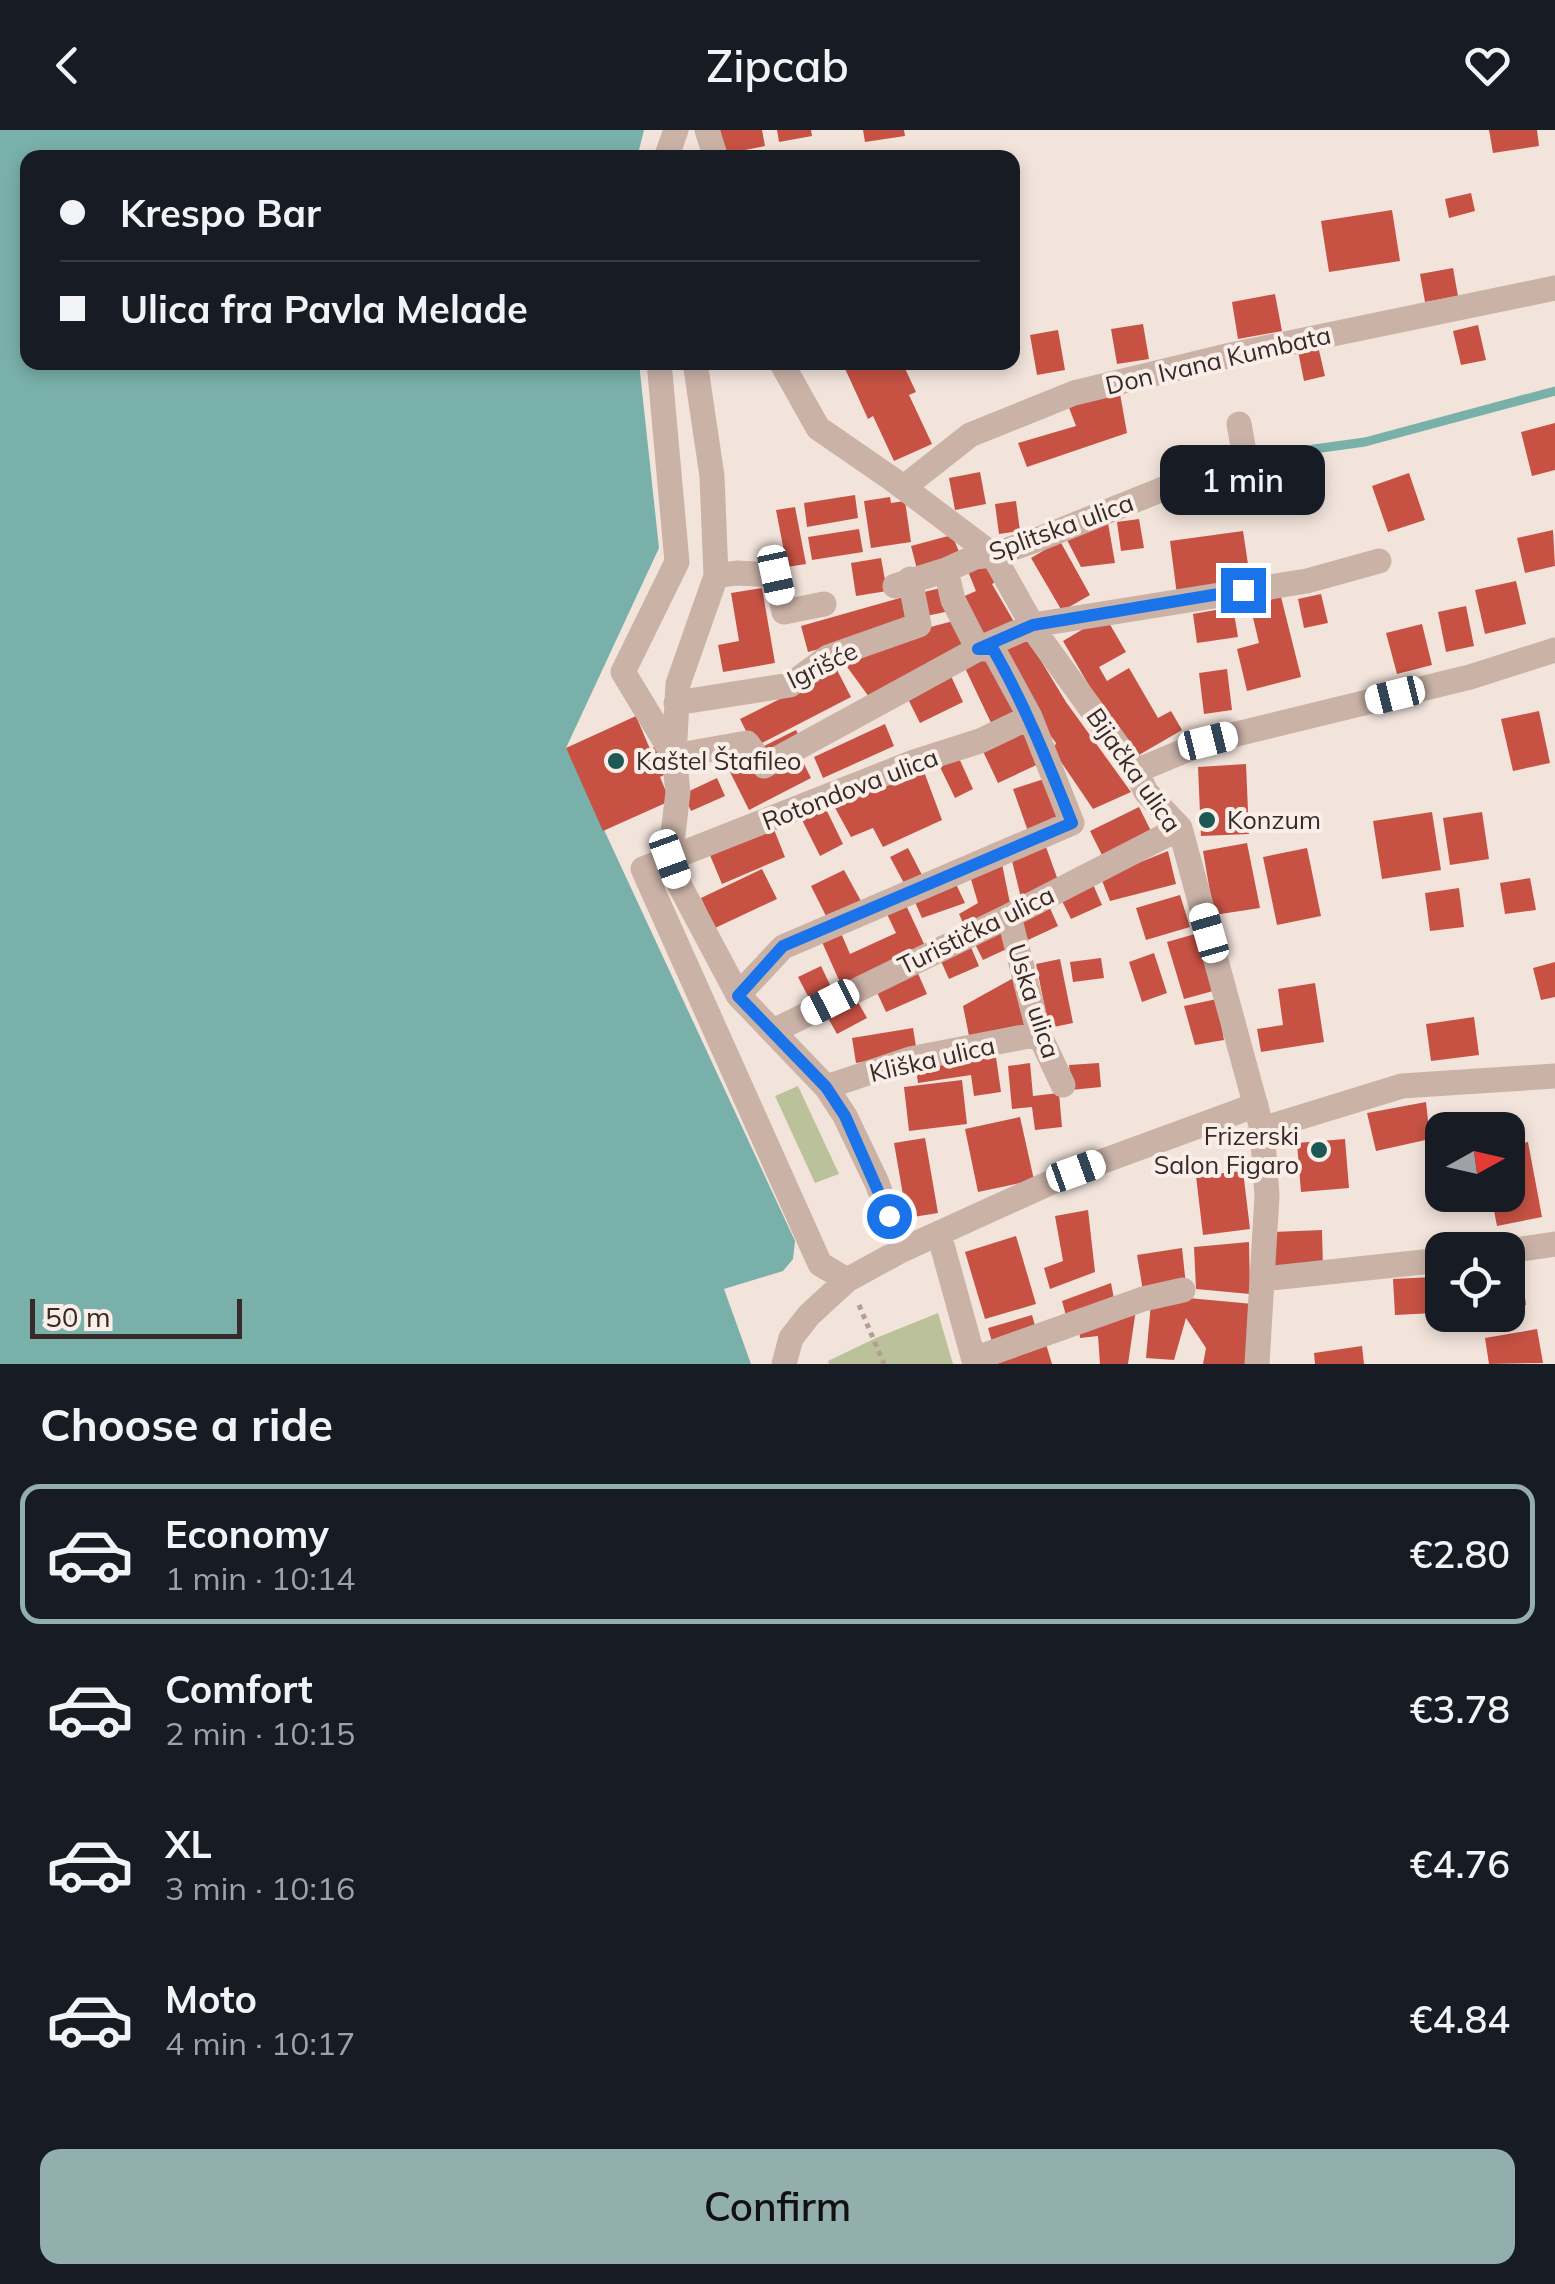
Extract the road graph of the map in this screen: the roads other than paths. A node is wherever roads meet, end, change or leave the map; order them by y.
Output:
1 (1555, 288) edge
2 (659, 370) edge
3 (696, 370) edge
4 (785, 370) edge
5 (1239, 424) dead end
6 (898, 483) junction
7 (993, 555) junction
8 (1379, 561) dead end
9 (946, 570) junction
10 (716, 576) junction
11 (902, 583) joint
12 (824, 604) dead end
13 (1033, 625) junction
14 (978, 649) junction
15 (1555, 650) edge
16 (676, 703) junction
17 (1030, 716) junction
18 (674, 756) junction
19 (1136, 771) junction
20 (1180, 828) junction
21 (670, 859) junction
22 (1009, 916) junction
23 (738, 996) junction
24 (773, 1031) junction
25 (1039, 1034) junction
26 (1555, 1076) edge
27 (1063, 1084) dead end
28 (826, 1087) junction
29 (1259, 1117) junction
30 (940, 1234) junction
31 (1555, 1244) edge
32 (1525, 1248) edge
33 (902, 1250) junction
34 (1425, 1262) edge
35 (1263, 1279) junction
36 (847, 1280) junction
37 (1183, 1290) dead end
38 (974, 1362) edge
39 (784, 1364) edge
40 (1257, 1364) edge

1 - 6 street, Don Ivana Kumbata
2 - 18 street
3 - 10 street
4 - 6 street, Bijačka ulica
5 - 7 street, Splitska ulica
6 - 7 street, Bijačka ulica
7 - 9 street, Splitska ulica
7 - 13 street, Bijačka ulica
8 - 13 street
9 - 11 street, Splitska ulica
9 - 14 street
10 - 12 street
10 - 16 street
11 - 16 street, Igrišće
13 - 14 street
13 - 19 street, Bijačka ulica
14 - 17 street
14 - 18 street
15 - 19 street
16 - 18 street
17 - 21 street, Rotondova ulica
17 - 23 street
18 - 21 street
19 - 20 street, Bijačka ulica
20 - 22 street, Turistička ulica
20 - 29 street, Bijačka ulica
21 - 23 street
21 - 36 street
22 - 24 street, Turistička ulica
22 - 25 street, Uska ulica
23 - 24 street
24 - 28 street
25 - 27 street, Uska ulica
25 - 28 street, Kliška ulica
26 - 29 street
28 - 33 street
29 - 30 street
29 - 35 street, Bijačka ulica
30 - 33 street
30 - 38 street
31 - 32 street
33 - 36 street
34 - 35 street
35 - 40 street, Bijačka ulica
36 - 39 street
37 - 38 street

